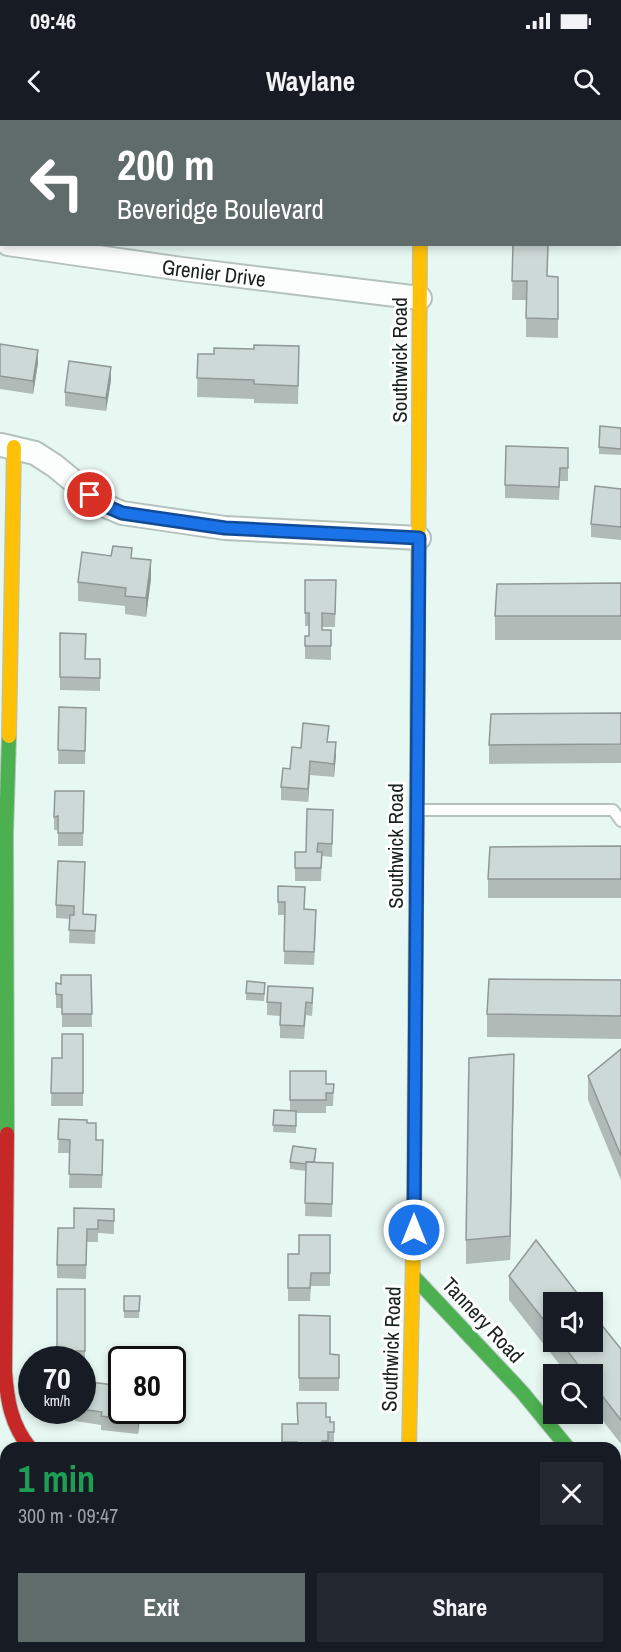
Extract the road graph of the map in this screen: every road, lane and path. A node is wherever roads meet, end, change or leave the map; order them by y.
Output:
1 (22, 246) edge
2 (420, 246) edge
3 (420, 298) junction
4 (7, 446) edge
5 (419, 538) junction
6 (620, 801) edge
7 (417, 810) junction
8 (613, 810) junction
9 (621, 821) edge
10 (3, 834) edge
11 (4, 1110) edge
12 (414, 1277) junction
13 (25, 1442) edge
14 (409, 1442) edge
15 (563, 1442) edge

1 - 3 street, Grenier Drive
2 - 3 main road, Southwick Road
3 - 5 main road, Southwick Road
4 - 5 street
4 - 10 main road
5 - 7 main road, Southwick Road
6 - 8 lane
7 - 8 lane
7 - 12 main road, Southwick Road
8 - 9 lane
10 - 11 main road
11 - 13 main road
12 - 14 main road, Southwick Road
12 - 15 main road, Tannery Road

